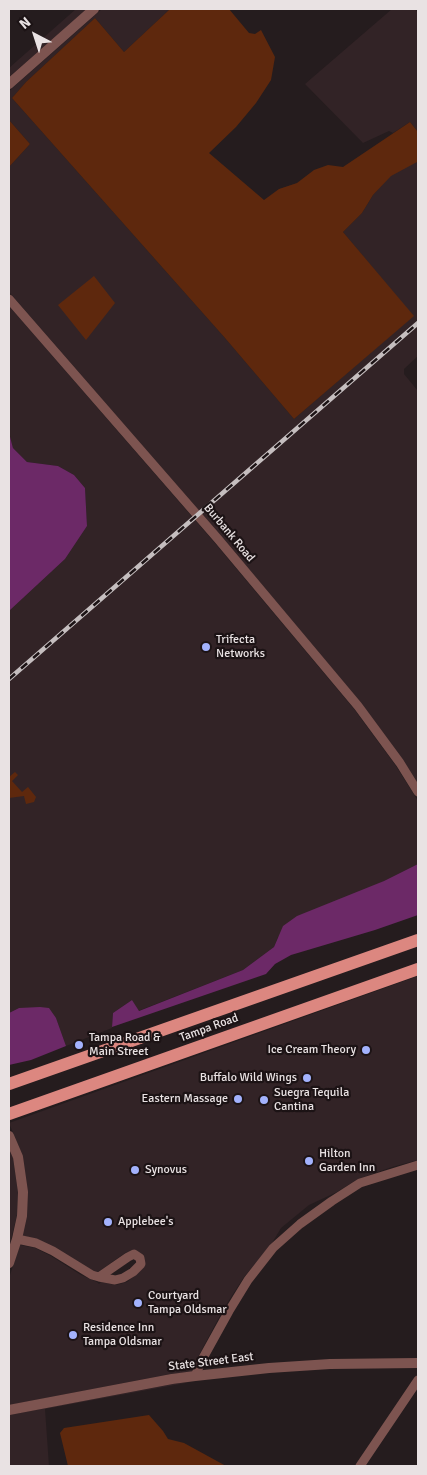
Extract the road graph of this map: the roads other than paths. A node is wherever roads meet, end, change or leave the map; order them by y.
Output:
1 (94, 9) edge
2 (9, 84) edge
3 (9, 299) edge
4 (418, 792) edge
5 (418, 940) edge
6 (418, 969) edge
7 (9, 1084) edge
8 (9, 1114) edge
9 (9, 1136) edge
10 (418, 1165) edge
11 (17, 1239) junction
12 (9, 1263) edge
13 (99, 1277) dead end
14 (418, 1363) edge
15 (195, 1376) junction
16 (418, 1380) edge
17 (9, 1410) edge
18 (360, 1466) edge

1 - 2 street
3 - 4 street, Burbank Road
5 - 7 main road, Tampa Road
6 - 8 main road, Tampa Road
9 - 11 street
10 - 15 street
11 - 12 street
11 - 13 street
14 - 15 street, State Street East
15 - 17 street, State Street East
16 - 18 street

